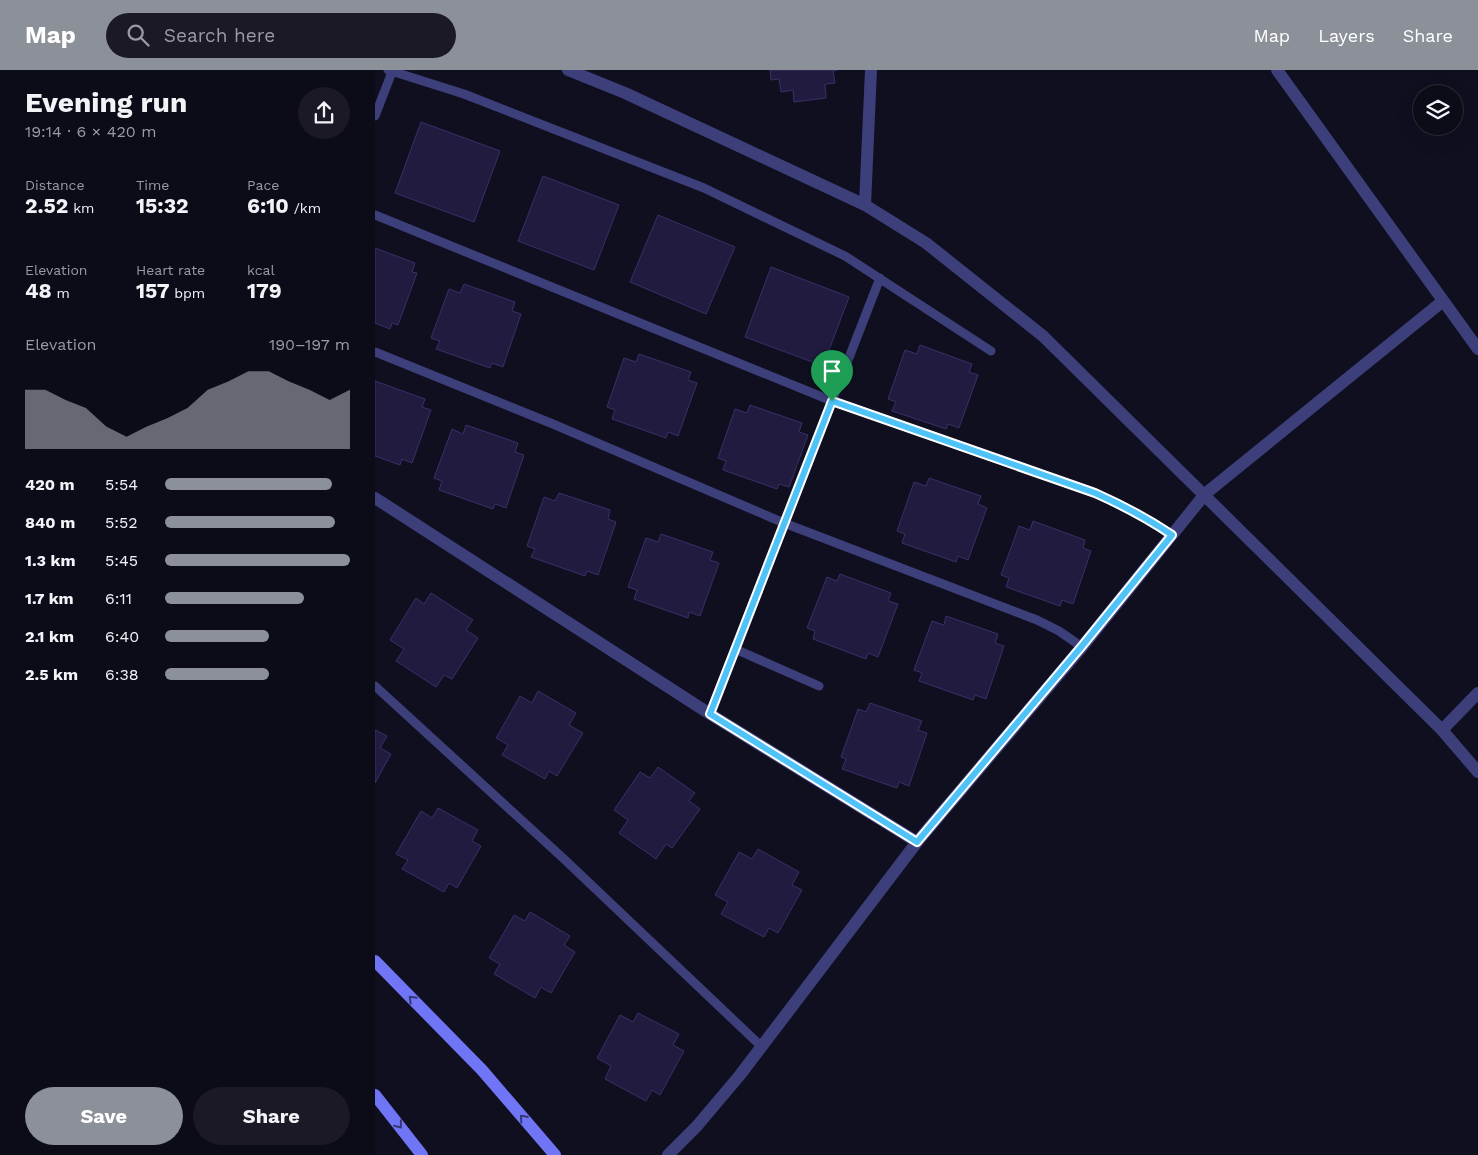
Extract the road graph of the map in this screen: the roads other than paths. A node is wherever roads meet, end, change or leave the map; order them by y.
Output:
1 (568, 70) edge
2 (871, 70) edge
3 (1277, 70) edge
4 (390, 71) edge
5 (375, 116) edge
6 (865, 205) junction
7 (375, 215) edge
8 (880, 278) junction
9 (1443, 302) junction
10 (1478, 349) edge
11 (991, 351) dead end
12 (375, 352) edge
13 (832, 401) junction
14 (1205, 494) junction
15 (375, 498) edge
16 (784, 523) junction
17 (1172, 535) junction
18 (1082, 646) junction
19 (735, 649) junction
20 (375, 686) edge
21 (819, 686) dead end
22 (1478, 693) edge
23 (710, 714) junction
24 (1442, 730) junction
25 (1478, 772) edge
26 (917, 842) junction
27 (375, 961) edge
28 (762, 1047) junction
29 (375, 1094) edge
30 (422, 1155) edge
31 (555, 1155) edge
32 (669, 1155) edge

1 - 6 street
2 - 6 street
3 - 9 street
4 - 5 lane
4 - 8 lane
6 - 14 street
7 - 13 lane
8 - 11 lane
8 - 13 lane
9 - 10 street
9 - 14 street
12 - 16 lane
13 - 16 lane
13 - 17 lane
14 - 17 street
14 - 24 street
15 - 23 street
16 - 18 lane
16 - 19 lane
17 - 18 street
18 - 26 street
19 - 21 lane
19 - 23 lane
20 - 28 lane
22 - 24 street
23 - 26 street
24 - 25 street
26 - 28 street
31 -> 27 street
28 - 32 street
29 -> 30 street

